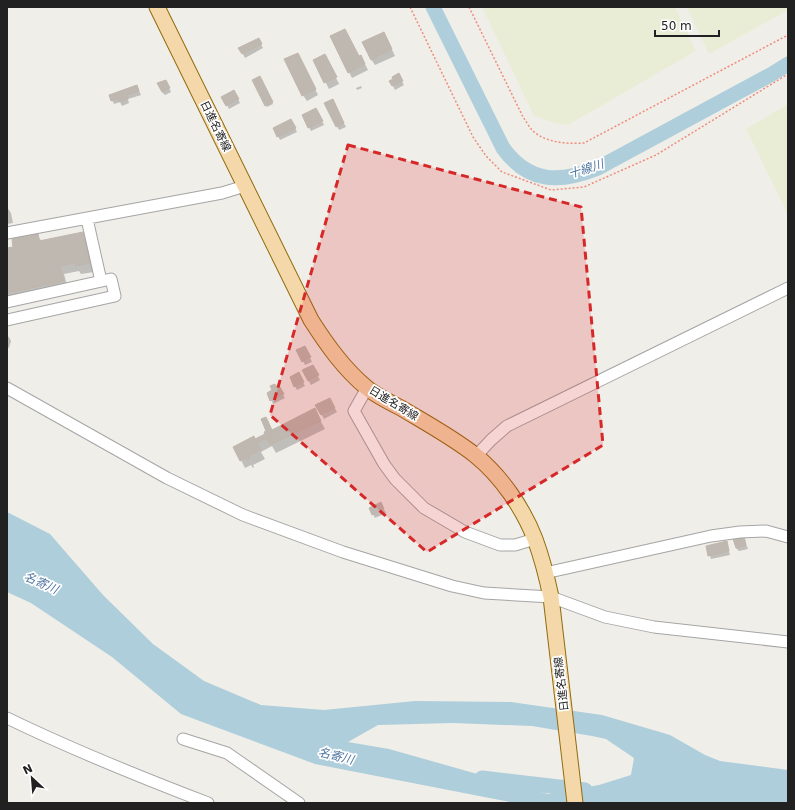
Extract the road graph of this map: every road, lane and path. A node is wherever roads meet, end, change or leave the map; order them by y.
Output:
1 (157, 7) edge
2 (410, 7) edge
3 (468, 7) edge
4 (788, 35) edge
5 (788, 74) edge
6 (246, 186) junction
7 (87, 219) junction
8 (7, 233) edge
9 (100, 281) junction
10 (788, 288) edge
11 (54, 291) junction
12 (7, 302) edge
13 (58, 308) junction
14 (7, 320) edge
15 (7, 388) edge
16 (367, 388) junction
17 (476, 456) junction
18 (788, 537) edge
19 (535, 539) junction
20 (545, 573) junction
21 (551, 597) junction
22 (788, 642) edge
23 (7, 718) edge
24 (183, 739) dead end
25 (208, 803) edge
26 (299, 803) edge
27 (575, 803) edge

1 - 6 main road, 日進名寄線
2 - 5 path
3 - 4 path
6 - 7 street
6 - 16 main road, 日進名寄線
7 - 8 street
7 - 9 street
9 - 11 street
9 - 13 street
10 - 17 street
11 - 12 street
11 - 13 street
13 - 14 street
15 - 21 street
16 - 17 main road, 日進名寄線
16 - 19 street
17 - 19 main road, 日進名寄線
18 - 20 street
19 - 20 main road, 日進名寄線
20 - 21 main road, 日進名寄線
21 - 22 street
21 - 27 main road, 日進名寄線
23 - 25 street
24 - 26 street

